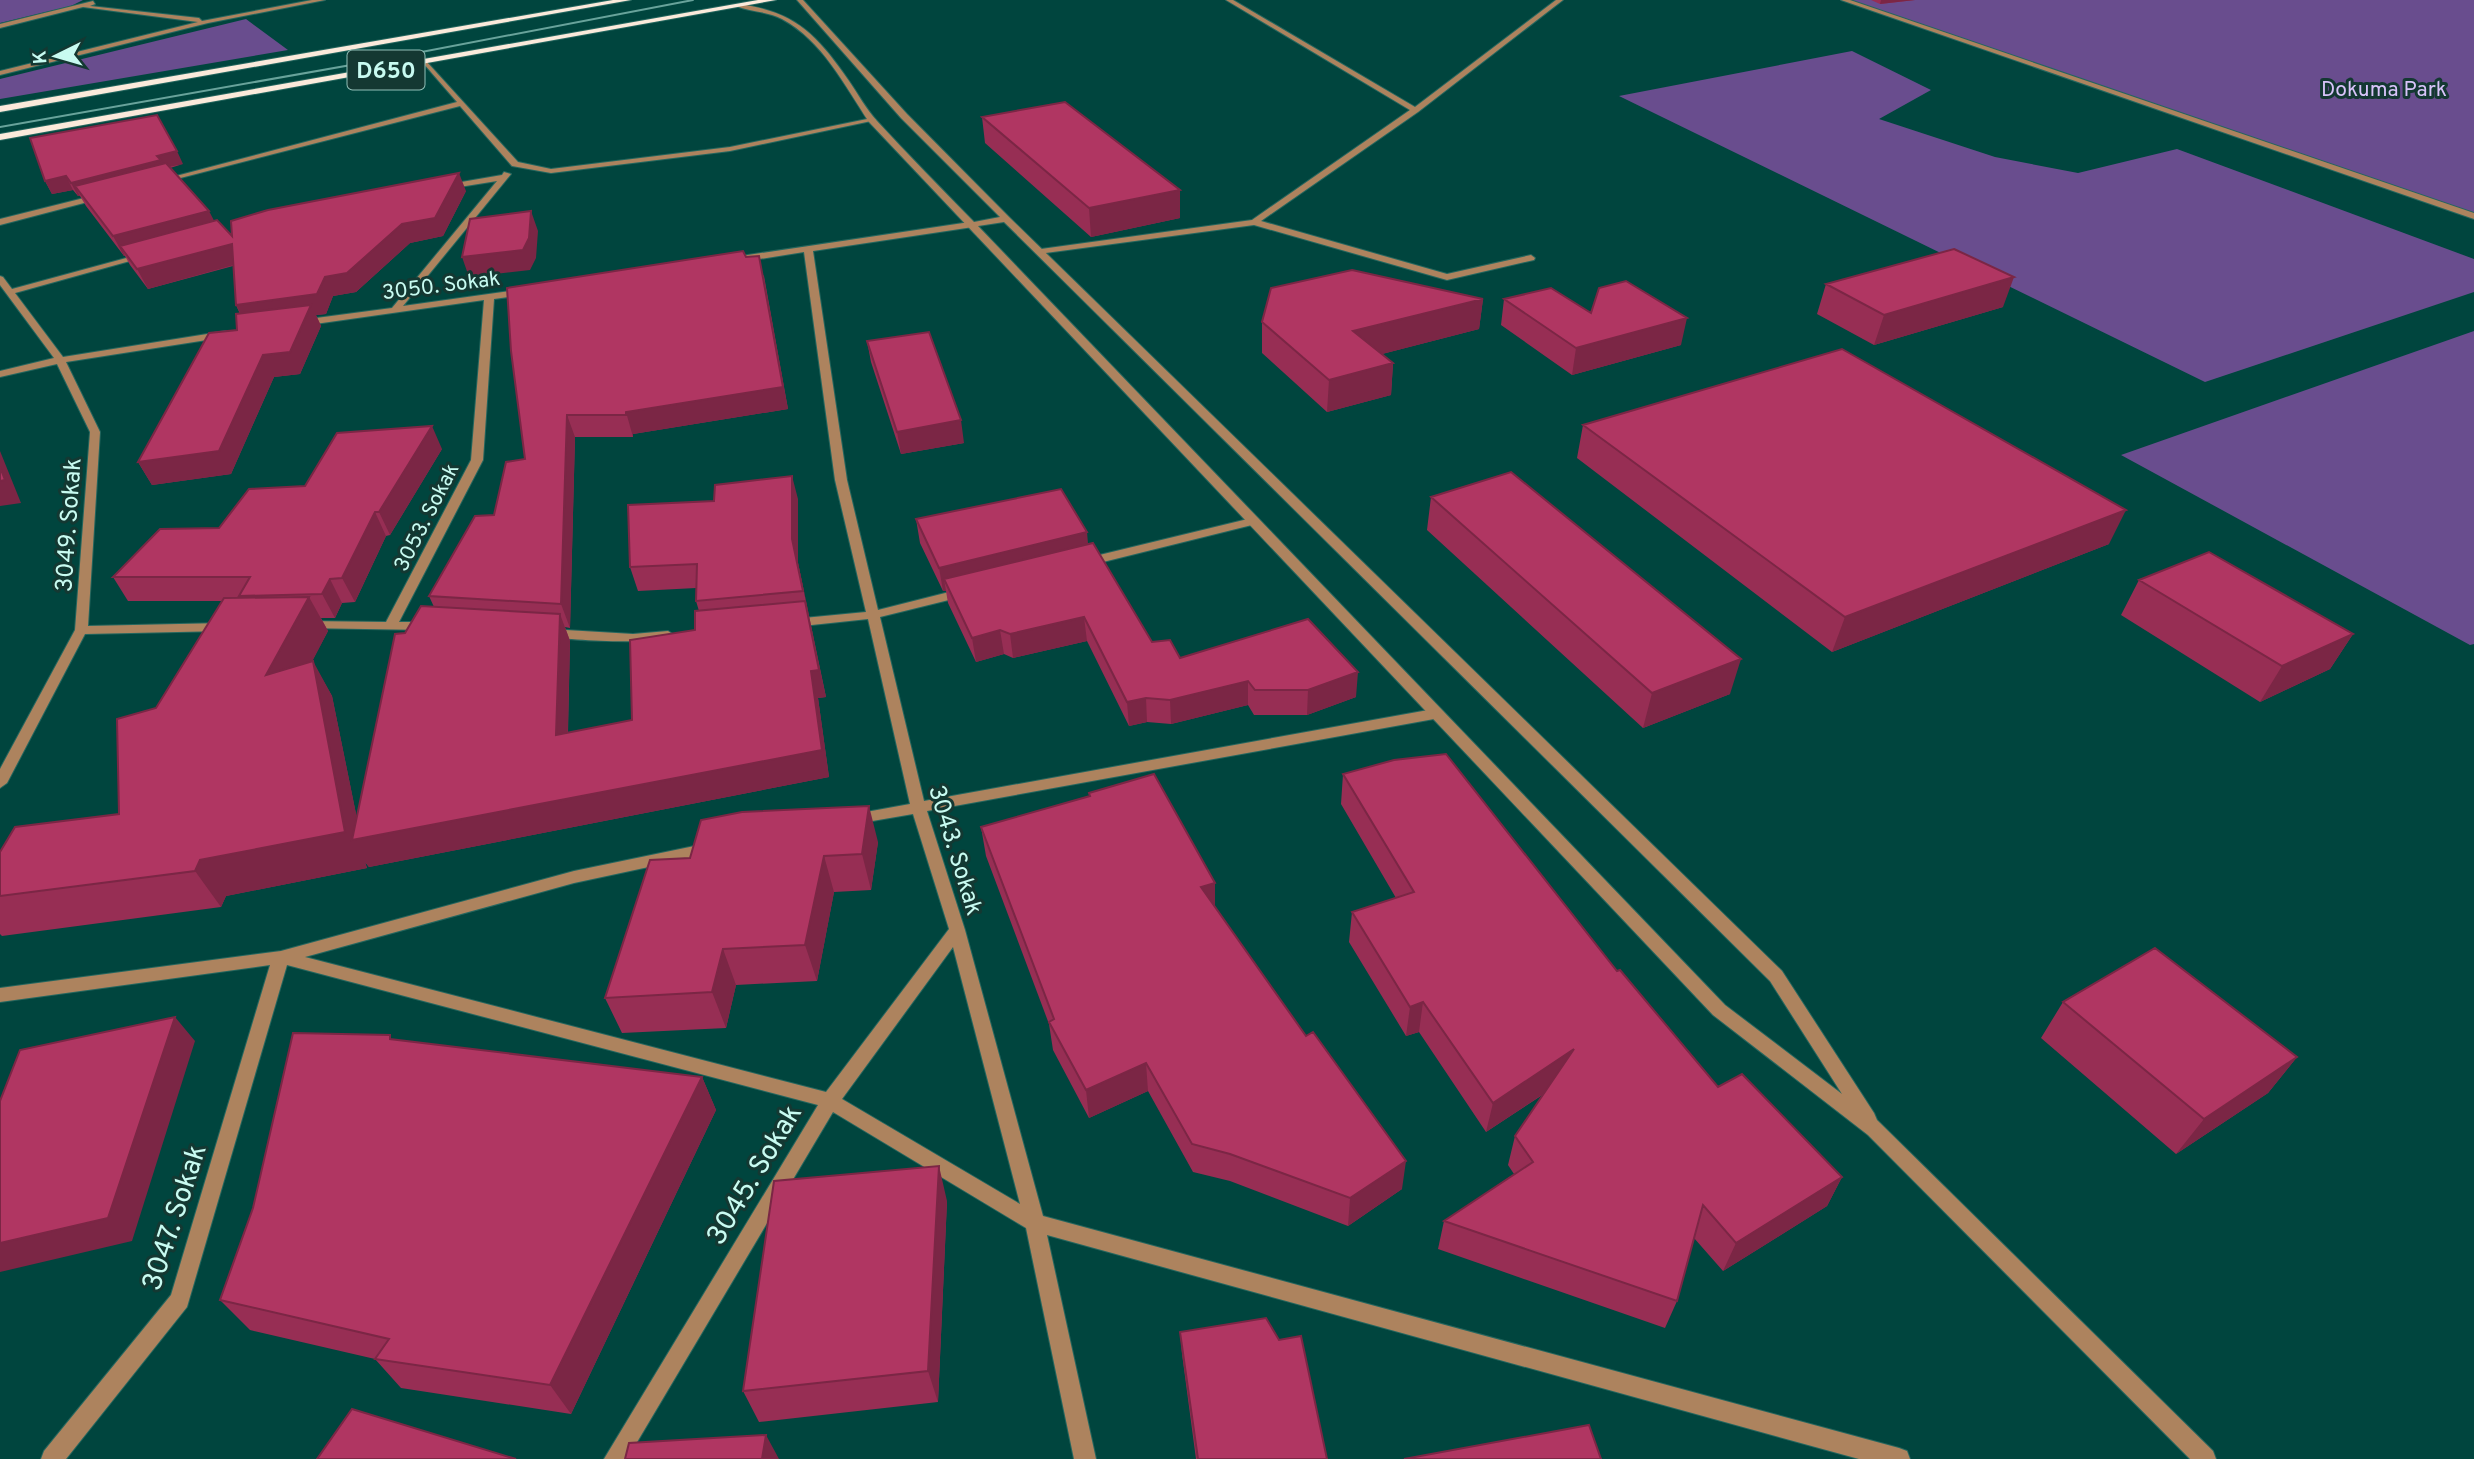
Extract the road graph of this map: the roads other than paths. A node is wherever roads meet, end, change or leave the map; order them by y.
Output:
1 (99, 0) edge
2 (322, 0) edge
3 (627, 0) edge
4 (772, 0) edge
5 (800, 0) edge
6 (1229, 0) edge
7 (1560, 0) edge
8 (1844, 0) edge
9 (738, 6) junction
10 (86, 7) junction
11 (208, 21) junction
12 (818, 23) junction
13 (0, 26) edge
14 (800, 27) junction
15 (426, 63) junction
16 (0, 73) edge
17 (462, 103) junction
18 (0, 109) edge
19 (1415, 110) junction
20 (872, 120) junction
21 (0, 137) edge
22 (516, 164) junction
23 (504, 177) junction
24 (145, 185) edge
25 (441, 188) edge
26 (106, 195) edge
27 (2474, 216) edge
28 (1006, 219) junction
29 (0, 222) edge
30 (1255, 222) junction
31 (970, 225) junction
32 (808, 249) junction
33 (1041, 252) junction
34 (158, 253) edge
35 (1531, 258) dead end
36 (728, 261) edge
37 (0, 279) edge
38 (542, 290) edge
39 (10, 292) junction
40 (489, 298) junction
41 (396, 308) junction
42 (289, 324) edge
43 (235, 333) edge
44 (60, 360) junction
45 (0, 374) edge
46 (1252, 522) junction
47 (1076, 565) edge
48 (981, 588) edge
49 (872, 615) junction
50 (392, 623) junction
51 (779, 624) edge
52 (298, 626) edge
53 (243, 627) edge
54 (446, 627) edge
55 (81, 631) junction
56 (539, 632) edge
57 (686, 633) edge
58 (1434, 714) junction
59 (0, 783) edge
60 (918, 806) junction
61 (838, 822) edge
62 (719, 847) edge
63 (957, 930) junction
64 (281, 957) junction
65 (0, 995) edge
66 (830, 1101) junction
67 (1874, 1129) junction
68 (1035, 1223) junction
69 (52, 1459) edge
70 (615, 1459) edge
71 (1085, 1459) edge
72 (1899, 1459) edge
73 (2205, 1459) edge

1 - 10 street
2 - 11 street
3 - 18 highway, D650
4 - 9 highway, D650
5 - 12 street
6 - 19 street
7 - 19 street
8 - 27 street
9 - 14 street
9 - 15 highway, D650
10 - 11 street
10 - 13 street
11 - 16 street
12 - 14 street
12 - 28 street
14 - 20 street
15 - 17 street
15 - 21 highway, D650
17 - 22 street
17 - 24 street
19 - 30 street
20 - 22 street
20 - 31 street
22 - 23 street
23 - 25 street
23 - 41 street
26 - 29 street
28 - 31 street
28 - 33 street
30 - 33 street
30 - 35 street
31 - 32 street
31 - 46 street
32 - 36 street
32 - 49 street, 3043. Sokak
33 - 67 street
34 - 39 street
37 - 39 street, 3049. Sokak
38 - 40 street, 3050. Sokak
39 - 44 street, 3049. Sokak
40 - 41 street, 3050. Sokak
40 - 50 street, 3053. Sokak
41 - 42 street, 3050. Sokak
43 - 44 street
44 - 45 street
44 - 55 street, 3049. Sokak
46 - 47 street
46 - 58 street
48 - 49 street
49 - 51 street
49 - 60 street, 3043. Sokak
50 - 52 street
50 - 54 street
53 - 55 street
55 - 59 street, 3049. Sokak
56 - 57 street
58 - 60 street
58 - 67 street
60 - 61 street
60 - 63 street, 3043. Sokak
62 - 64 street
63 - 66 street, 3045. Sokak
63 - 68 street, 3043. Sokak
64 - 65 street
64 - 66 street
64 - 69 street, 3047. Sokak
66 - 68 street
66 - 70 street, 3045. Sokak
67 - 73 street
68 - 71 street, 3043. Sokak
68 - 72 street

